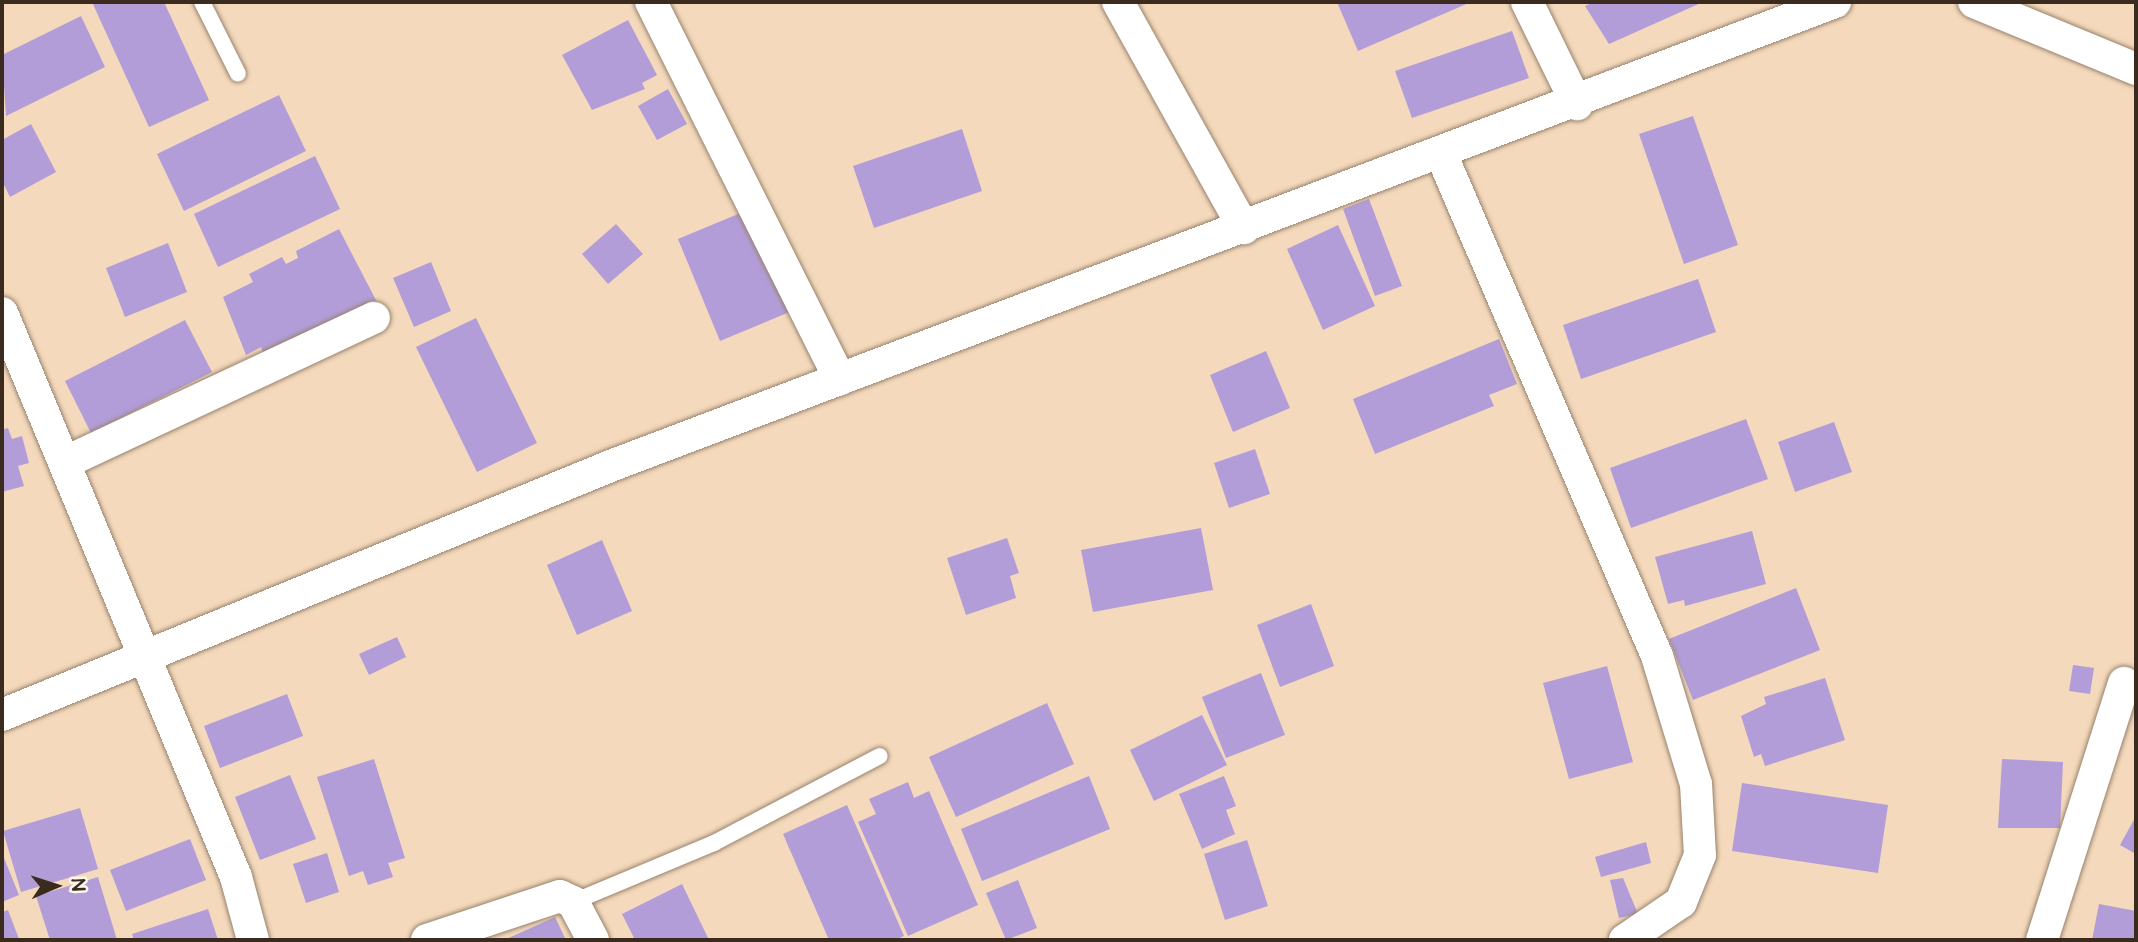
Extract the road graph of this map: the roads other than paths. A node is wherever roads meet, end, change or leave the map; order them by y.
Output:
1 (202, 2) edge
2 (651, 2) edge
3 (1118, 2) edge
4 (1527, 2) edge
5 (1835, 2) edge
6 (1974, 2) edge
7 (2136, 69) edge
8 (238, 74) dead end
9 (1577, 104) junction
10 (1442, 156) junction
11 (1244, 228) junction
12 (2, 313) edge
13 (374, 318) dead end
14 (840, 379) junction
15 (66, 462) junction
16 (145, 655) junction
17 (2124, 683) dead end
18 (2, 715) edge
19 (880, 756) dead end
20 (573, 902) junction
21 (253, 940) edge
22 (427, 940) edge
23 (593, 940) edge
24 (1625, 940) edge
25 (2042, 940) edge

1 - 8 lane
2 - 14 street
3 - 11 street
4 - 9 street
5 - 9 street
6 - 7 street
9 - 10 street
10 - 11 street
10 - 24 street
11 - 14 street
12 - 15 street
13 - 15 street
14 - 16 street
15 - 16 street
16 - 18 street
16 - 21 street
17 - 25 street
19 - 20 lane
20 - 22 street
20 - 23 street

